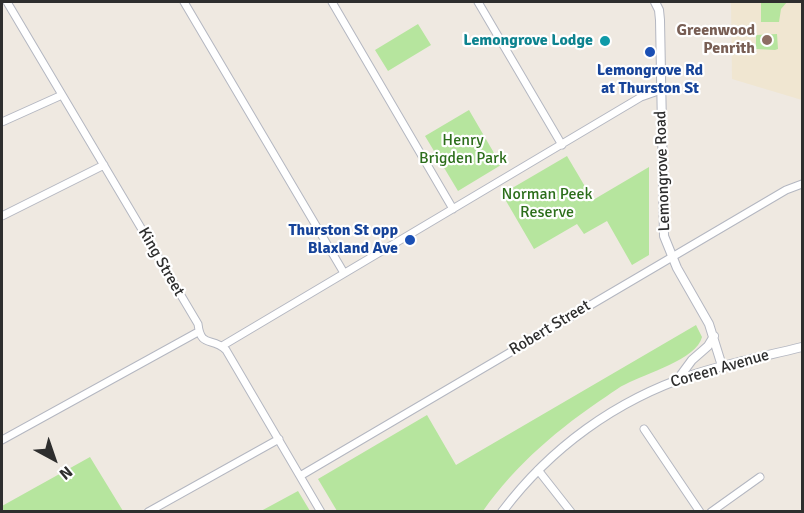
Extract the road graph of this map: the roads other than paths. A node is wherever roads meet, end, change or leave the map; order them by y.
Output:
1 (184, 2) edge
2 (332, 2) edge
3 (478, 2) edge
4 (657, 3) edge
5 (5, 4) edge
6 (661, 90) junction
7 (62, 95) junction
8 (2, 122) edge
9 (562, 145) junction
10 (104, 165) junction
11 (802, 184) edge
12 (453, 209) junction
13 (2, 216) edge
14 (671, 256) junction
15 (344, 273) junction
16 (198, 332) junction
17 (714, 336) junction
18 (222, 345) junction
19 (802, 347) edge
20 (722, 366) junction
21 (678, 379) junction
22 (644, 429) dead end
23 (279, 439) junction
24 (2, 440) edge
25 (538, 470) junction
26 (300, 476) junction
27 (760, 477) dead end
28 (148, 512) edge
29 (321, 512) edge
30 (502, 512) edge
31 (571, 512) edge
32 (700, 512) edge
33 (711, 512) edge

1 - 15 street
2 - 12 street
3 - 9 street
4 - 6 street, Lemongrove Road
5 - 7 street, King Street
6 - 9 street
6 - 14 street, Lemongrove Road
7 - 8 street
7 - 10 street, King Street
9 - 12 street
10 - 13 street
10 - 16 street, King Street
11 - 14 street, Robert Street
12 - 15 street
14 - 17 street, Lemongrove Road
14 - 26 street, Robert Street
15 - 18 street
16 - 18 street
16 - 24 street
17 - 20 street, Lemongrove Road
17 - 21 street
18 - 23 street
19 - 20 street, Coreen Avenue
20 - 21 street, Coreen Avenue
21 - 25 street, Coreen Avenue
22 - 32 street
23 - 26 street
23 - 28 street
25 - 30 street, Coreen Avenue
25 - 31 street
26 - 29 street
27 - 33 street

